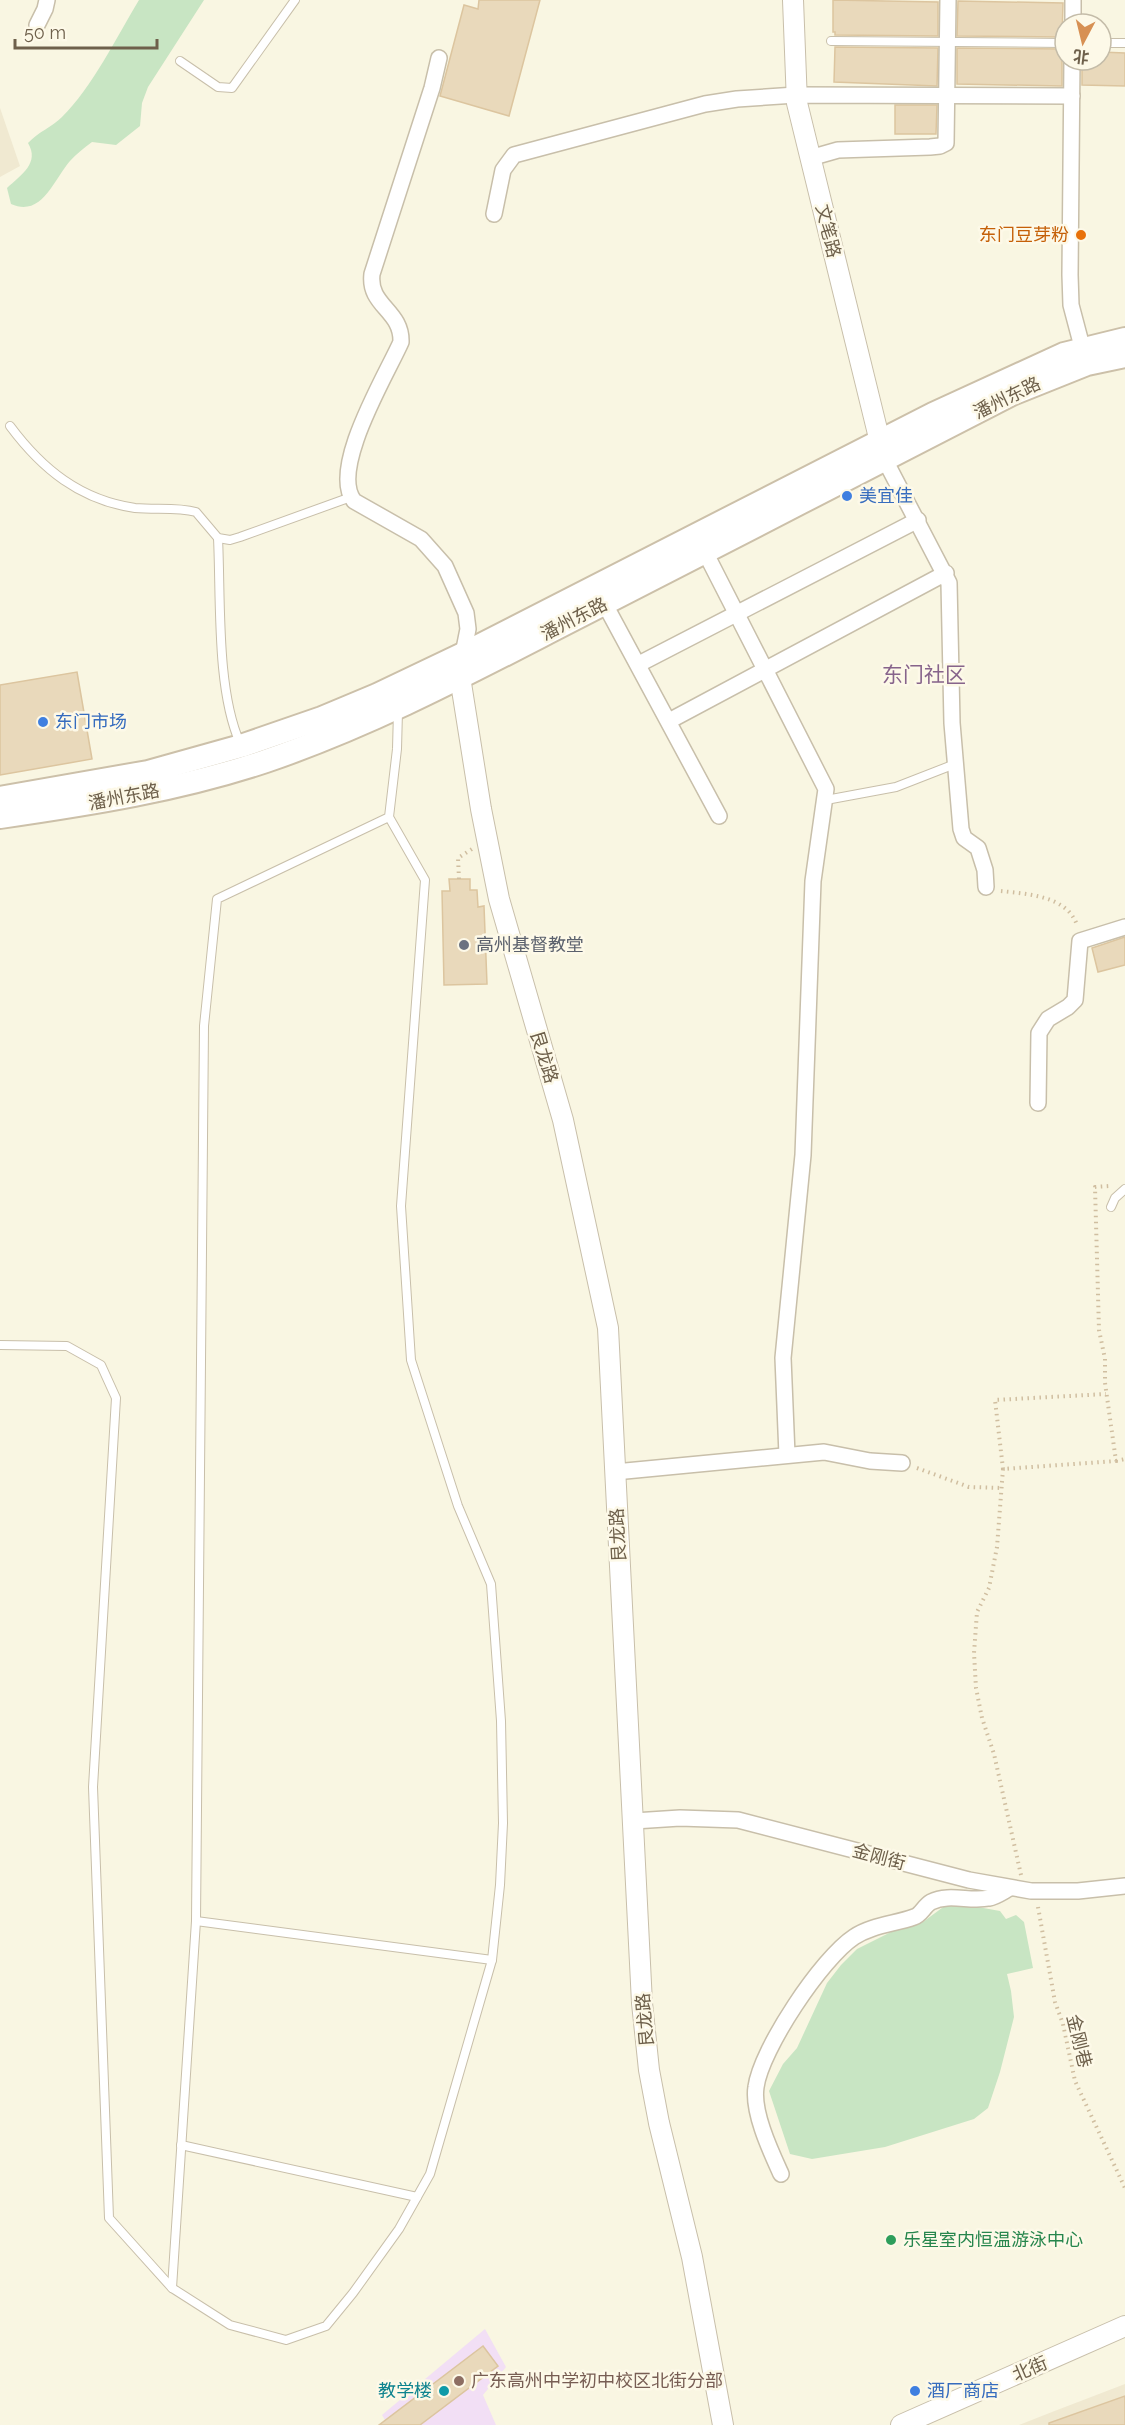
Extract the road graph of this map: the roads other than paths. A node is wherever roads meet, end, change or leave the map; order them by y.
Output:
1 (47, 0) edge
2 (295, 0) edge
3 (793, 0) edge
4 (948, 0) edge
5 (37, 25) dead end
6 (831, 41) dead end
7 (948, 42) junction
8 (1053, 43) edge
9 (440, 58) dead end
10 (180, 60) dead end
11 (1072, 72) edge
12 (796, 95) junction
13 (948, 96) junction
14 (1072, 96) junction
15 (810, 158) junction
16 (494, 214) dead end
17 (1125, 339) edge
18 (1084, 356) junction
19 (1125, 356) edge
20 (10, 426) dead end
21 (882, 450) junction
22 (351, 497) junction
23 (918, 520) junction
24 (218, 537) junction
25 (700, 544) junction
26 (946, 573) junction
27 (600, 595) junction
28 (737, 615) junction
29 (463, 654) junction
30 (639, 664) junction
31 (766, 669) junction
32 (460, 677) junction
33 (397, 696) junction
34 (669, 721) junction
35 (247, 756) junction
36 (956, 764) junction
37 (0, 798) edge
38 (826, 800) junction
39 (0, 816) edge
40 (719, 816) dead end
41 (389, 817) junction
42 (986, 888) road end
43 (1125, 927) edge
44 (1038, 1103) dead end
45 (1125, 1189) edge
46 (1111, 1207) dead end
47 (0, 1345) edge
48 (787, 1455) junction
49 (902, 1463) road end
50 (615, 1472) junction
51 (634, 1821) junction
52 (1125, 1886) edge
53 (1023, 1890) junction
54 (196, 1921) junction
55 (492, 1960) junction
56 (181, 2145) junction
57 (781, 2174) dead end
58 (417, 2197) junction
59 (172, 2288) junction
60 (1125, 2326) edge
61 (723, 2425) edge
62 (901, 2425) edge

1 - 5 street
2 - 10 lane
3 - 12 street, 文笔路
4 - 7 street
6 - 7 lane
7 - 8 lane
7 - 13 street
9 - 22 street
11 - 14 street
12 - 13 street
12 - 15 street, 文笔路
12 - 16 street
13 - 14 street
13 - 15 street
14 - 18 street
15 - 21 street, 文笔路
17 - 18 main road, 潘州东路
18 - 19 main road, 潘州东路
18 - 21 main road, 潘州东路
20 - 24 lane
21 - 23 street
21 - 25 main road, 潘州东路
22 - 24 lane
22 - 29 street
23 - 26 street
23 - 28 street
24 - 35 lane
25 - 27 main road, 潘州东路
25 - 28 street
26 - 31 street
26 - 36 street
27 - 29 main road, 潘州东路
27 - 30 street
27 - 32 main road, 潘州东路
28 - 30 street
28 - 31 street
29 - 32 street, 艮龙路
29 - 33 main road, 潘州东路
30 - 34 street
31 - 34 street
31 - 38 street
32 - 33 main road, 潘州东路
32 - 50 street, 艮龙路
33 - 35 main road, 潘州东路
33 - 41 lane
34 - 40 street
35 - 37 main road, 潘州东路
35 - 39 main road, 潘州东路
36 - 38 lane
36 - 42 street
38 - 48 street
41 - 54 lane
41 - 55 lane
43 - 44 street
45 - 46 lane
47 - 59 lane
48 - 49 street
48 - 50 street
50 - 51 street, 艮龙路
51 - 53 street, 金刚街
51 - 61 street, 艮龙路
52 - 53 street, 金刚街
53 - 57 street
54 - 55 lane
54 - 56 lane
55 - 58 lane
56 - 58 lane
56 - 59 lane
58 - 59 lane
60 - 62 street, 北街

